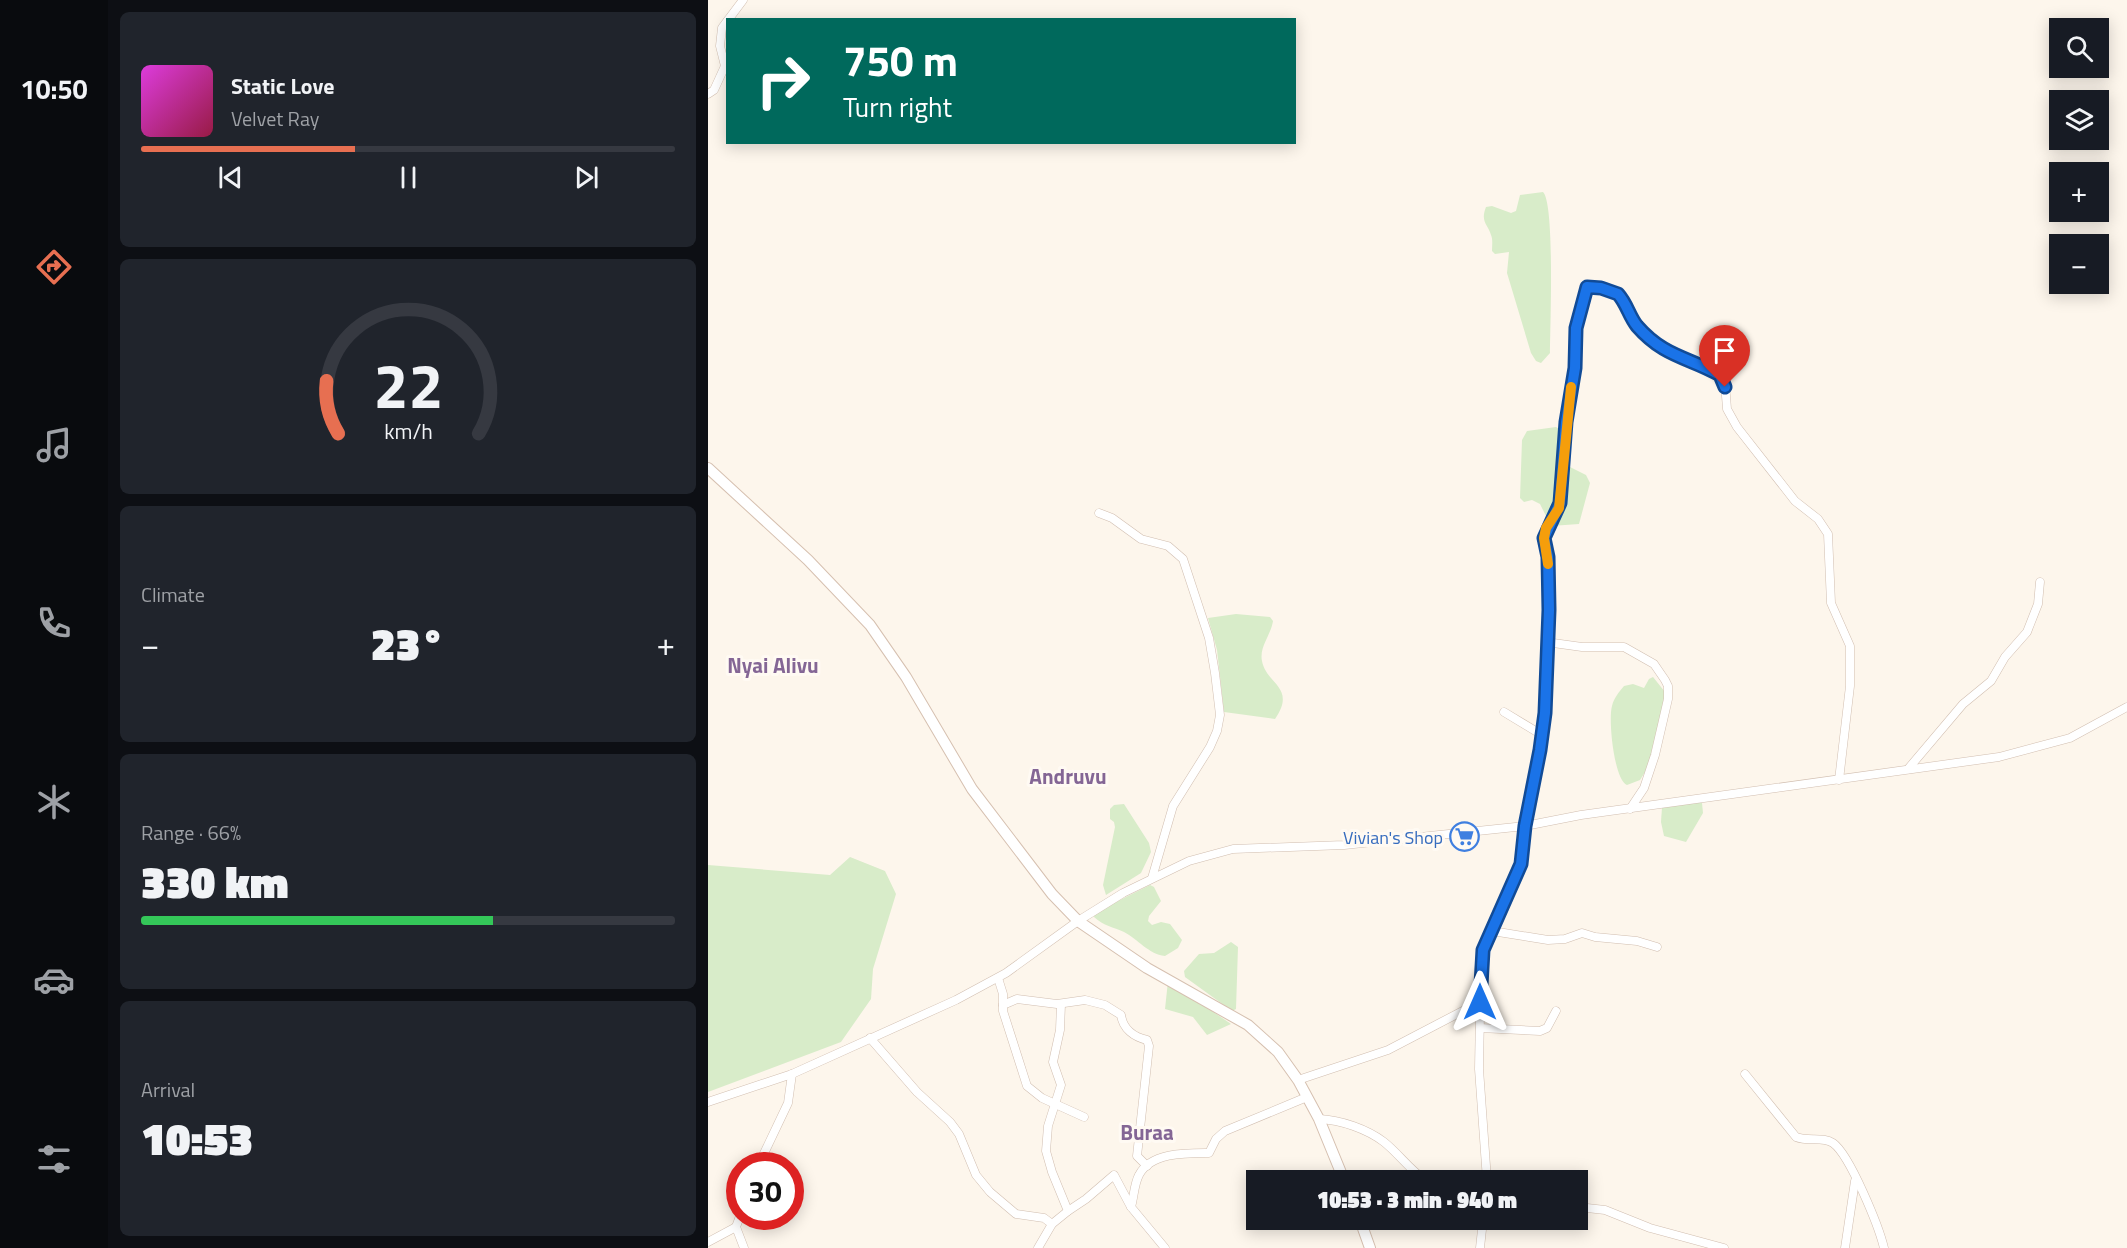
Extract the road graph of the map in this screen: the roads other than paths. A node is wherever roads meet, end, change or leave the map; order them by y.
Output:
1 (743, 0) edge
2 (730, 18) edge
3 (726, 23) edge
4 (708, 94) edge
5 (708, 468) edge
6 (1099, 513) dead end
7 (2040, 582) dead end
8 (1546, 642) junction
9 (2127, 707) edge
10 (1504, 712) dead end
11 (1542, 735) junction
12 (1908, 769) junction
13 (1839, 780) junction
14 (1630, 809) junction
15 (1525, 826) junction
16 (1152, 878) junction
17 (1078, 921) junction
18 (1492, 931) junction
19 (1657, 947) dead end
20 (998, 978) junction
21 (1480, 1002) junction
22 (1061, 1004) junction
23 (1003, 1005) junction
24 (1556, 1011) dead end
25 (1480, 1028) junction
26 (870, 1038) junction
27 (792, 1074) junction
28 (1745, 1074) dead end
29 (1298, 1080) junction
30 (1307, 1097) junction
31 (708, 1102) edge
32 (1054, 1102) junction
33 (1084, 1117) dead end
34 (1319, 1119) junction
35 (765, 1152) edge
36 (1147, 1166) junction
37 (1340, 1170) edge
38 (1411, 1170) edge
39 (1486, 1170) edge
40 (1855, 1180) junction
41 (1131, 1207) junction
42 (1588, 1208) edge
43 (1068, 1211) junction
44 (1052, 1224) junction
45 (730, 1230) edge
46 (737, 1230) edge
47 (1364, 1230) edge
48 (1482, 1230) edge
49 (708, 1242) edge
50 (1699, 1244) edge
51 (744, 1248) edge
52 (1038, 1248) edge
53 (1165, 1248) edge
54 (1370, 1248) edge
55 (1480, 1248) edge
56 (1724, 1248) edge
57 (1845, 1248) edge
58 (1884, 1248) edge

1 - 2 street
3 - 4 street
5 - 17 street
6 - 16 street
7 - 12 street
8 - 11 street
8 - 13 street
8 - 14 street
9 - 12 street
10 - 11 street
11 - 15 street
12 - 13 street
13 - 14 street
14 - 15 street
15 - 16 street
15 - 18 street
16 - 17 street
17 - 20 street
17 - 29 street
18 - 19 street
18 - 21 street
20 - 23 street
20 - 26 street
21 - 25 street
21 - 29 street
22 - 23 street
22 - 32 street
22 - 36 street
23 - 32 street
24 - 25 street
25 - 39 street
26 - 27 street
26 - 44 street
27 - 31 street
27 - 35 street
28 - 40 street
29 - 30 street
30 - 34 street
30 - 36 street
32 - 33 street
32 - 43 street
34 - 37 street
34 - 38 street
36 - 41 street
40 - 57 street
40 - 58 street
41 - 43 street
41 - 53 street
42 - 50 street
43 - 44 street
44 - 52 street
45 - 49 street
46 - 51 street
47 - 54 street
48 - 55 street
50 - 56 street

